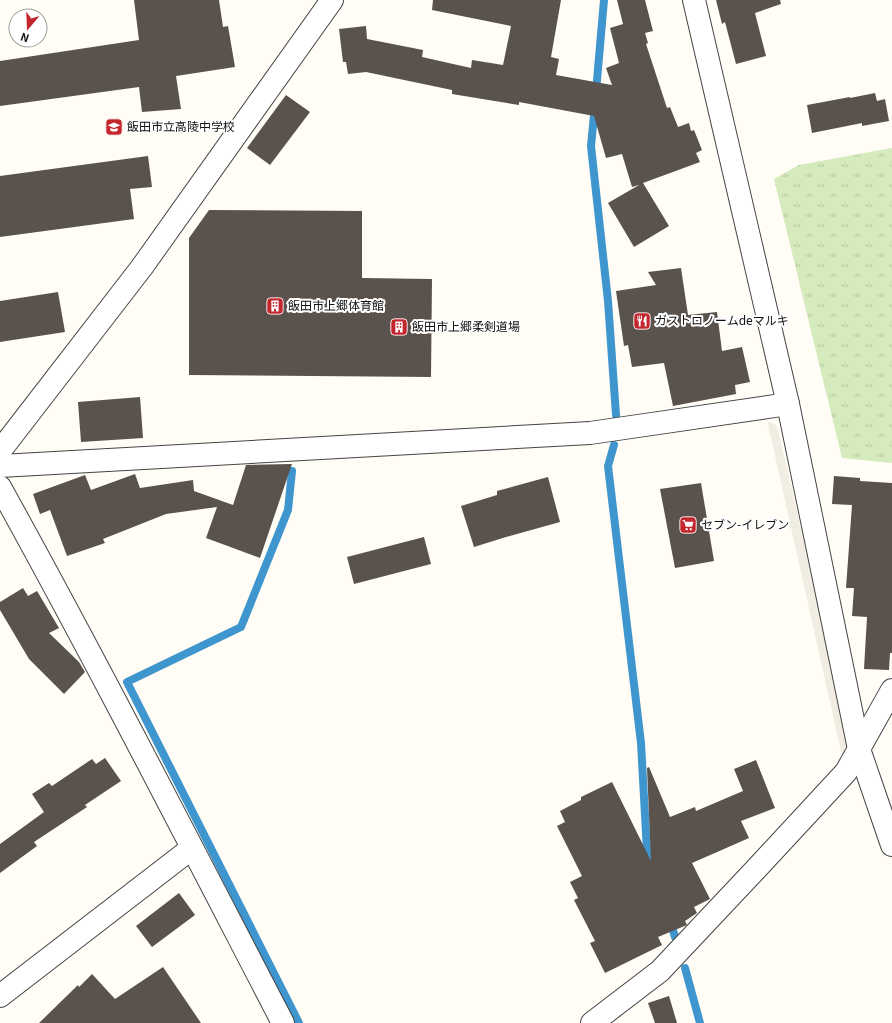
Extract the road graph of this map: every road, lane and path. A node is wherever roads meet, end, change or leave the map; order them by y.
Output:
1 (332, 0) edge
2 (694, 0) edge
3 (788, 404) junction
4 (0, 451) edge
5 (0, 466) edge
6 (0, 487) edge
7 (892, 690) edge
8 (859, 749) junction
9 (892, 845) edge
10 (192, 848) junction
11 (0, 996) edge
12 (283, 1023) edge
13 (592, 1023) edge

1 - 4 street
2 - 3 street
3 - 5 street
3 - 8 street
6 - 10 street
7 - 8 street
8 - 9 street
8 - 13 street
10 - 11 street
10 - 12 street

